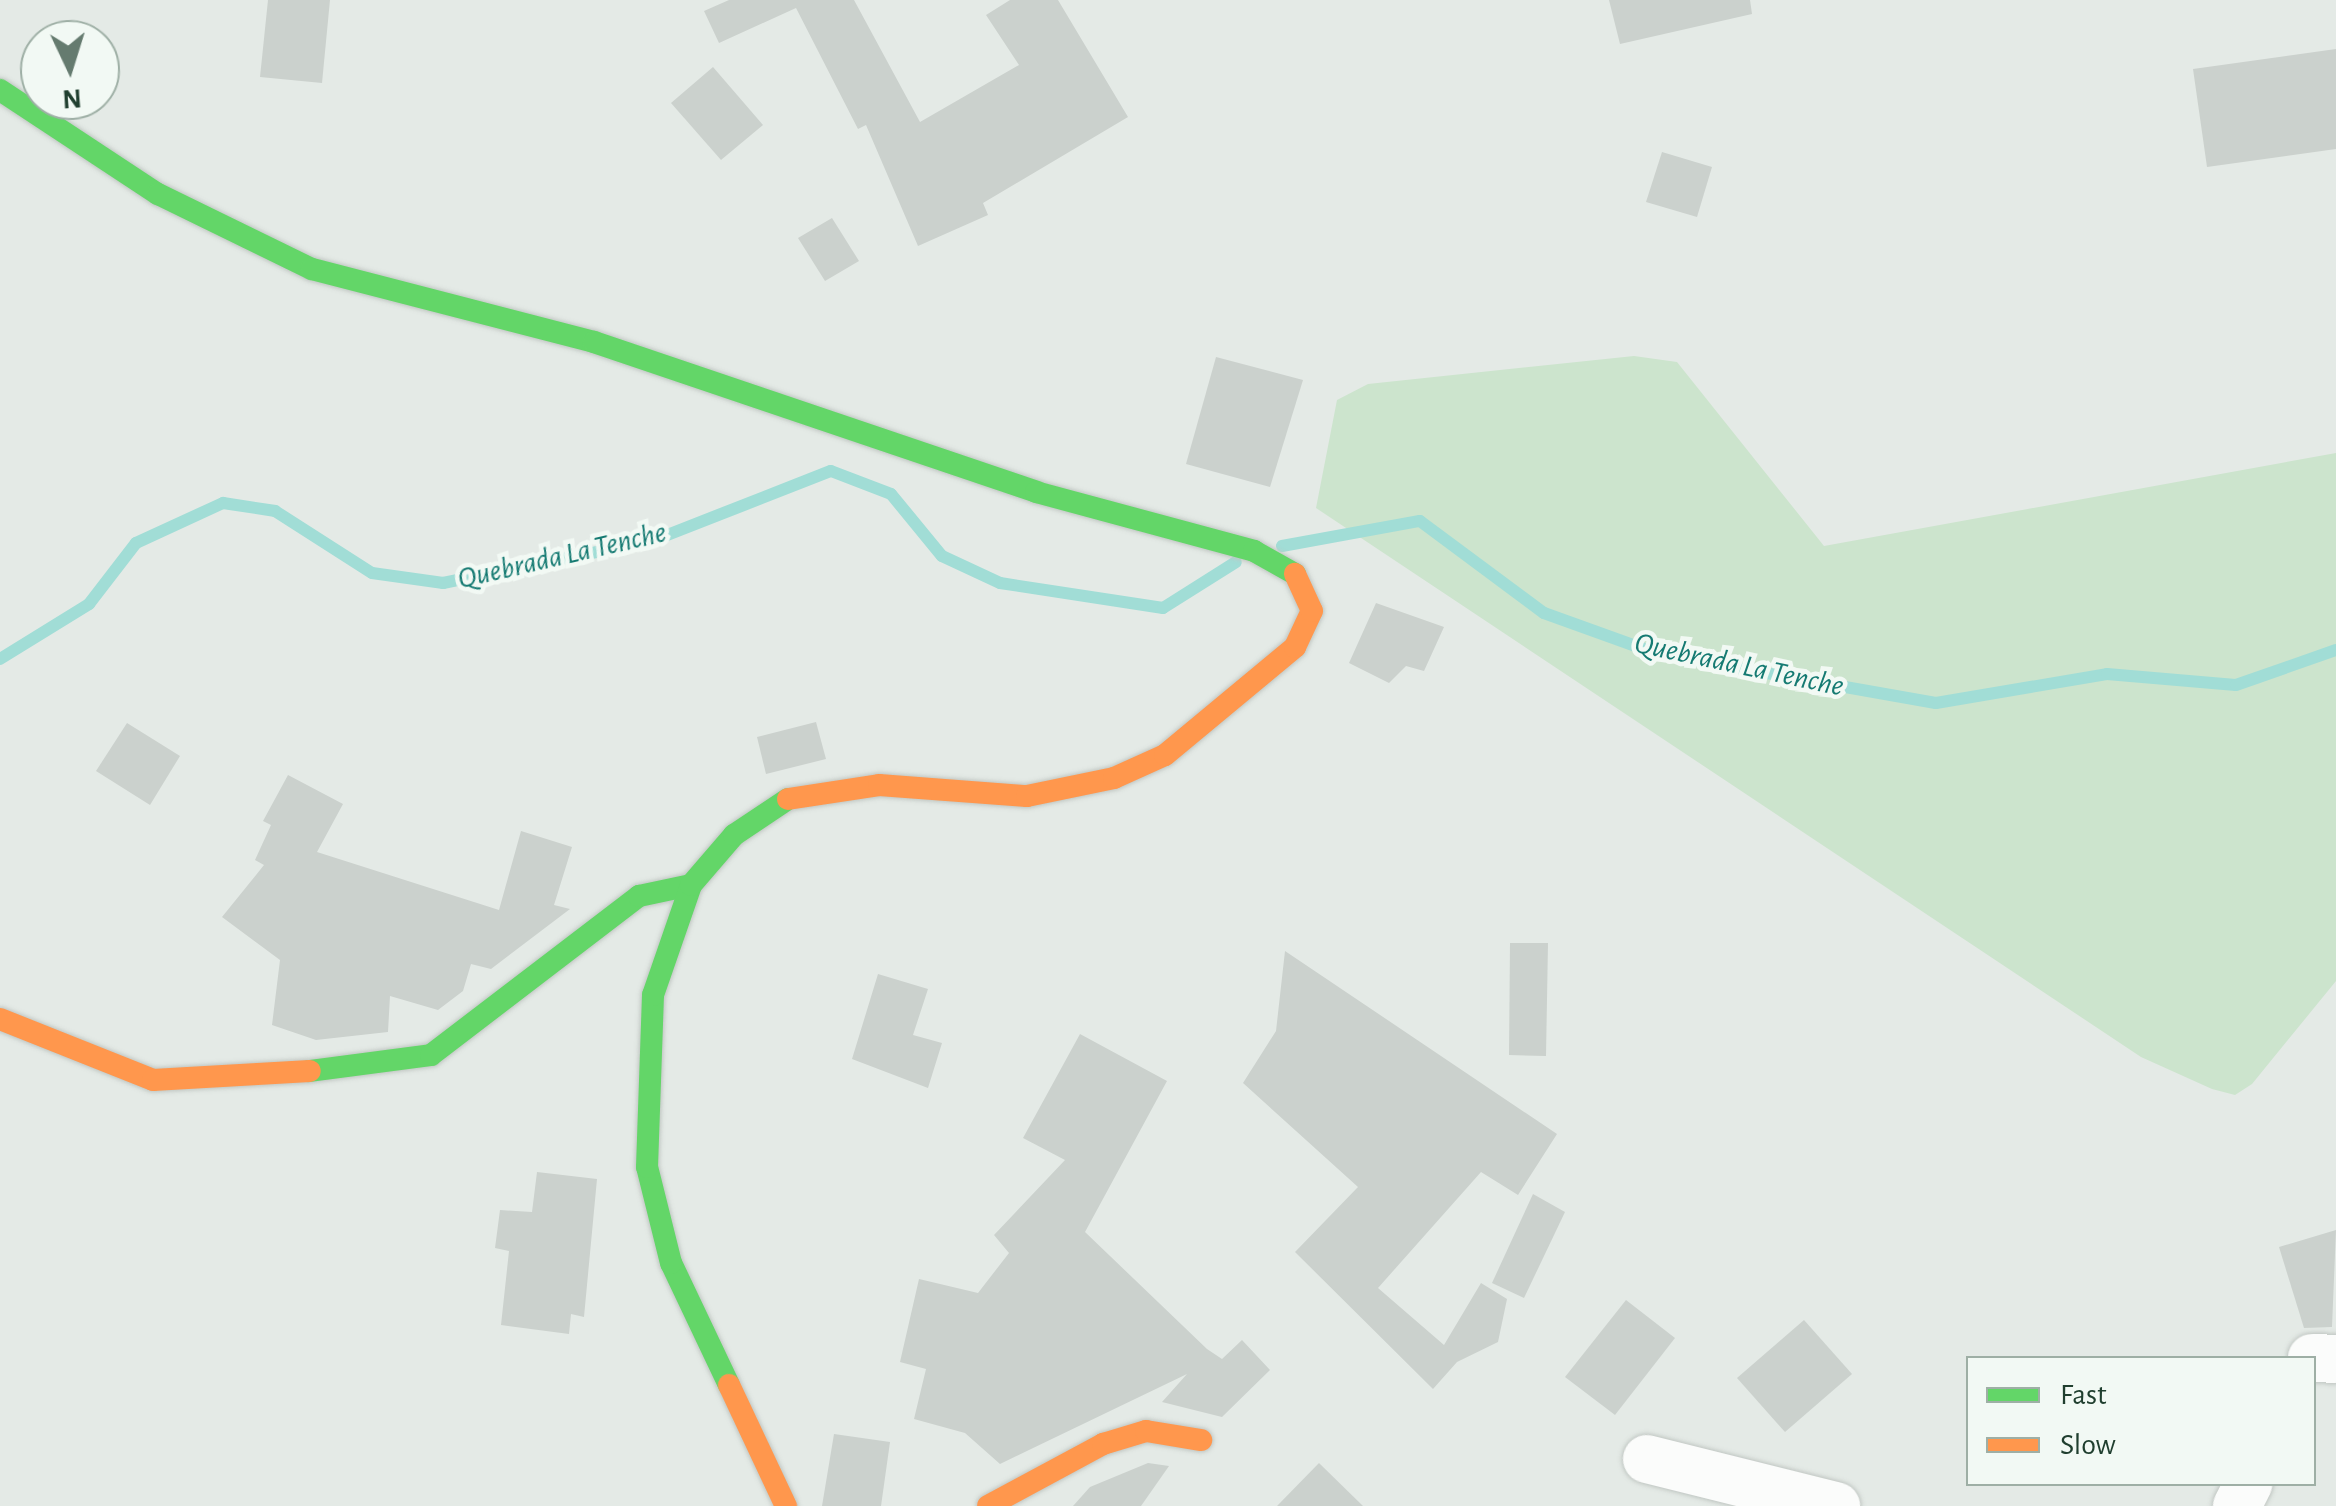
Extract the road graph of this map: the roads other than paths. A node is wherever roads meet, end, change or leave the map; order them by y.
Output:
1 (0, 90) edge
2 (691, 885) junction
3 (0, 1019) edge
4 (1201, 1440) dead end
5 (1648, 1459) dead end
6 (786, 1506) edge
7 (988, 1506) edge
8 (1836, 1506) edge

1 - 2 street
2 - 3 street
2 - 6 street
4 - 7 street
5 - 8 street

